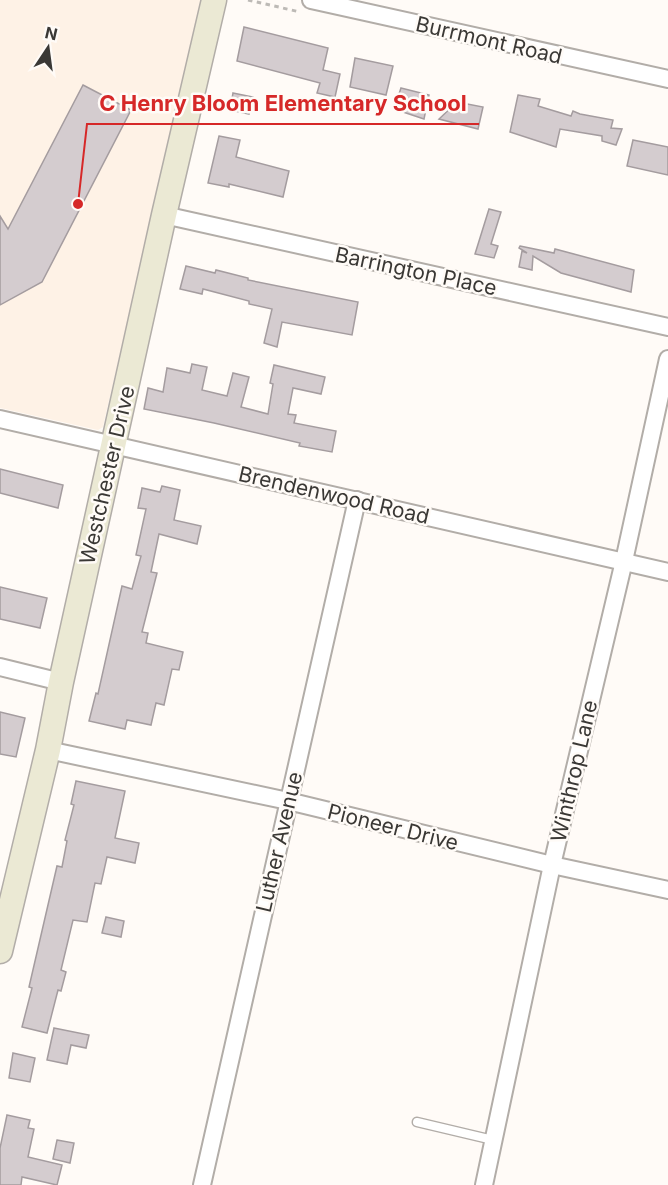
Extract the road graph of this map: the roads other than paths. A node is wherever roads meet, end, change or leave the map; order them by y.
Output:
1 (214, 0) edge
2 (311, 0) edge
3 (668, 79) edge
4 (164, 215) junction
5 (668, 327) edge
6 (668, 359) edge
7 (0, 419) edge
8 (115, 444) junction
9 (357, 500) junction
10 (624, 561) junction
11 (668, 572) edge
12 (0, 667) edge
13 (61, 682) junction
14 (48, 750) junction
15 (288, 801) junction
16 (552, 865) junction
17 (668, 890) edge
18 (0, 951) edge
19 (417, 1122) dead end
20 (493, 1140) junction
21 (202, 1185) edge
22 (484, 1185) edge

1 - 4 street, Westchester Drive
2 - 3 street, Burrmont Road
4 - 5 street, Barrington Place
4 - 8 street, Westchester Drive
6 - 10 street, Winthrop Lane
7 - 8 street, Brendenwood Road
8 - 9 street, Brendenwood Road
8 - 13 street, Westchester Drive
9 - 10 street, Brendenwood Road
9 - 15 street, Luther Avenue
10 - 11 street, Brendenwood Road
10 - 16 street, Winthrop Lane
12 - 13 street
13 - 14 street, Westchester Drive
14 - 15 street, Pioneer Drive
14 - 18 street, Westchester Drive
15 - 16 street, Pioneer Drive
15 - 21 street, Luther Avenue
16 - 17 street, Pioneer Drive
16 - 20 street, Winthrop Lane
19 - 20 lane
20 - 22 street, Winthrop Lane

